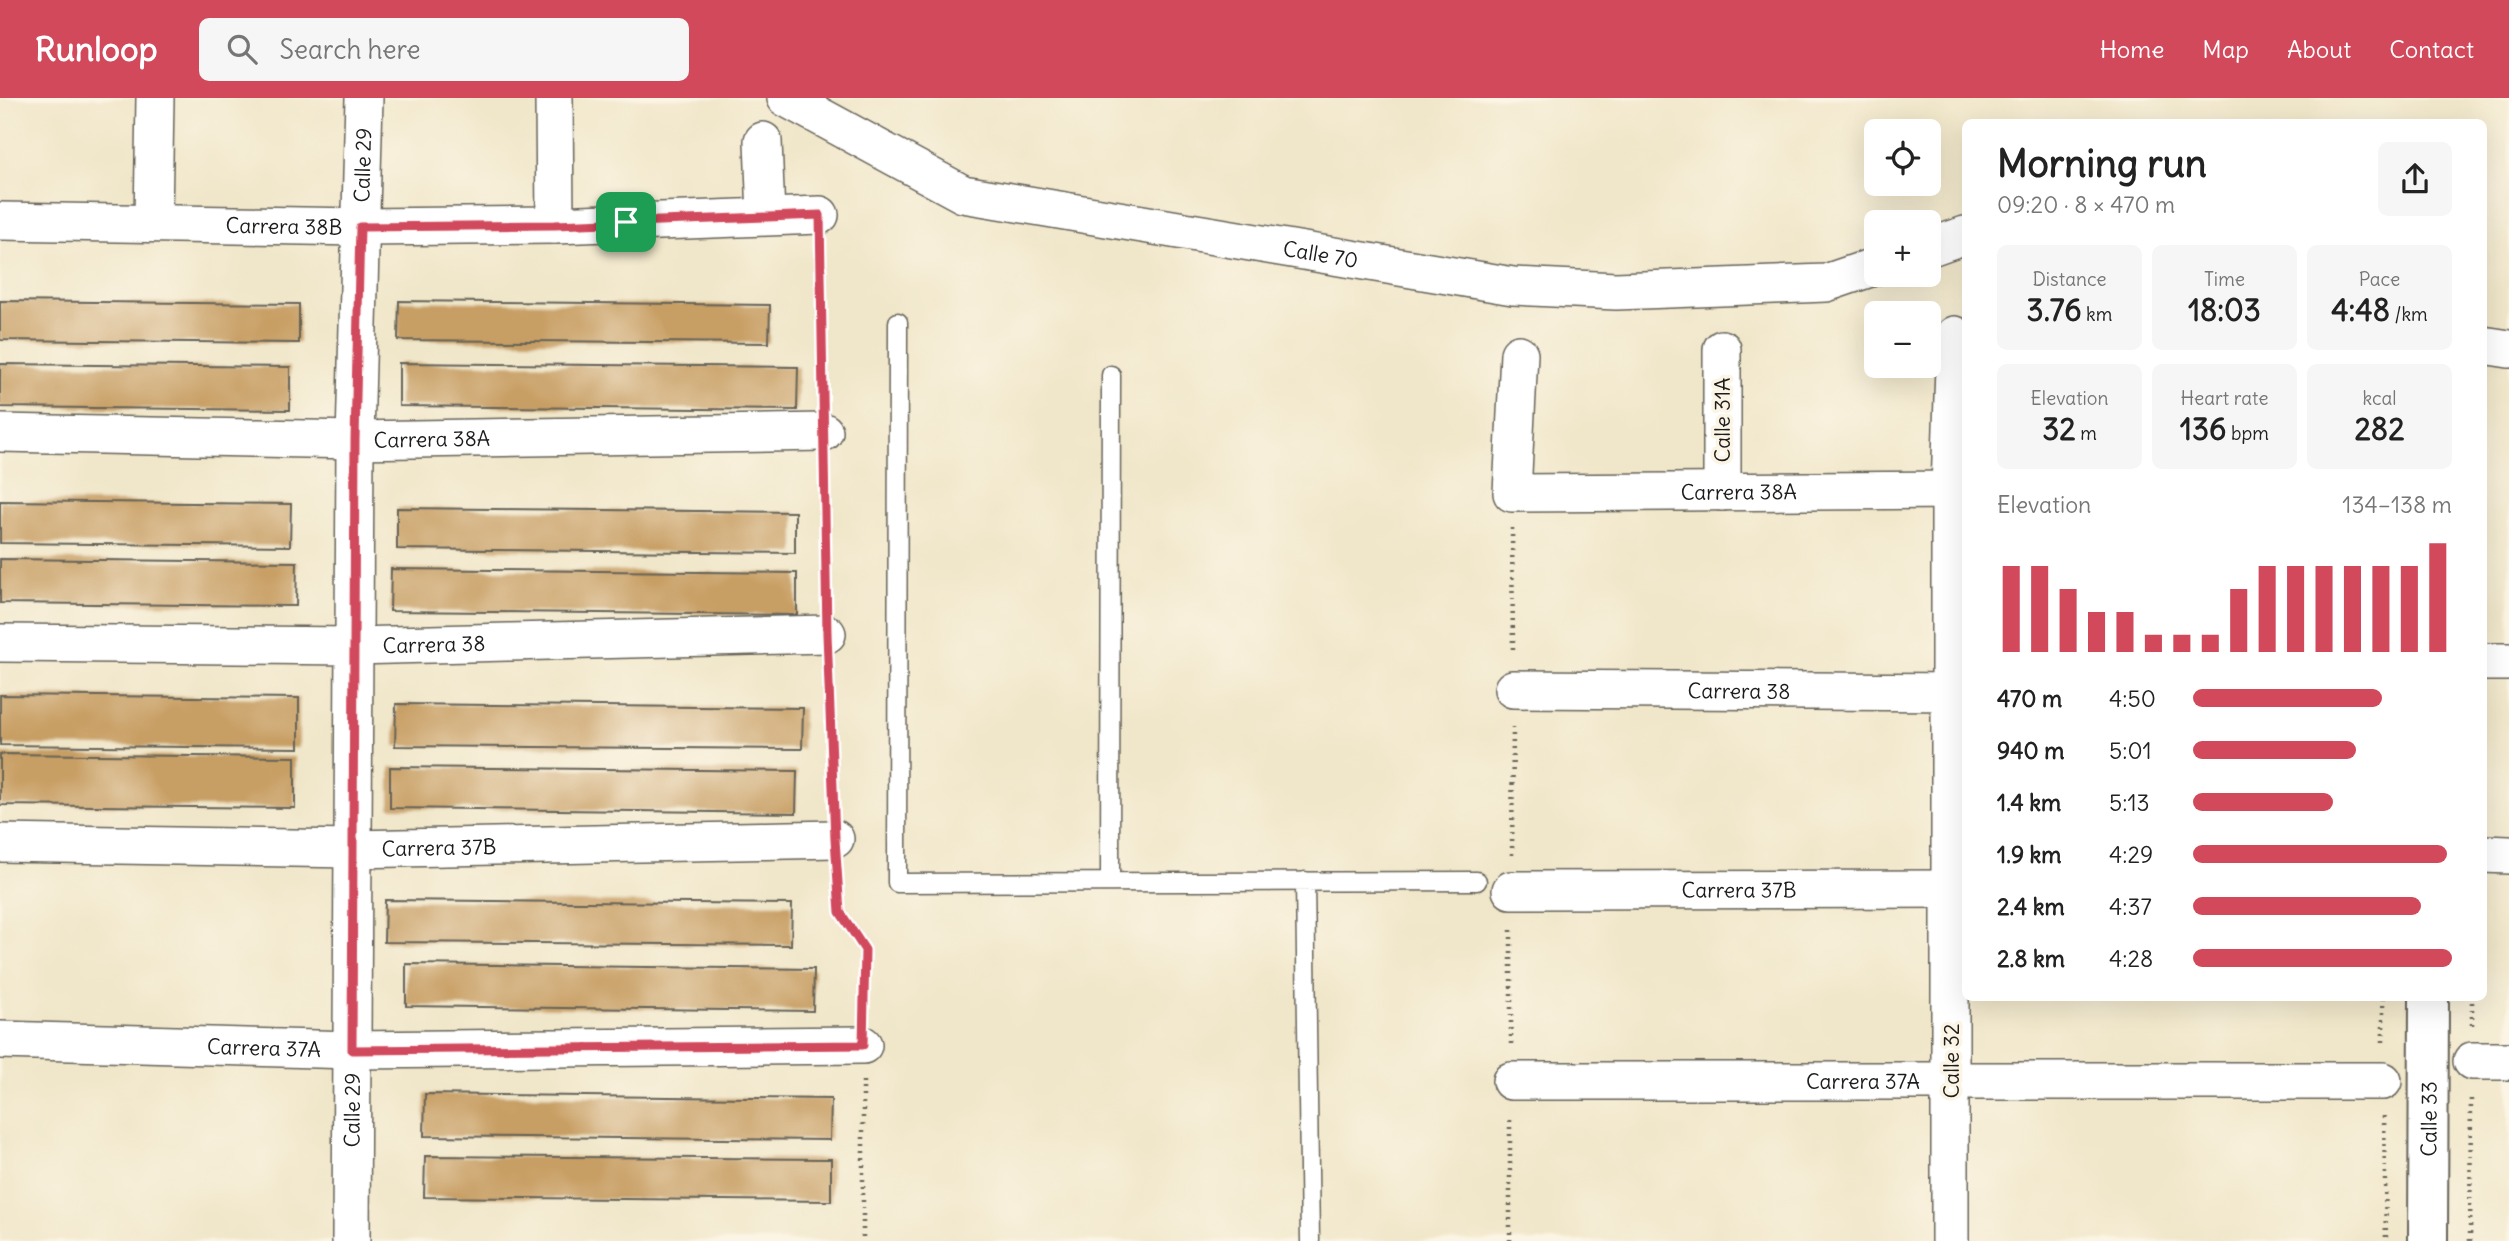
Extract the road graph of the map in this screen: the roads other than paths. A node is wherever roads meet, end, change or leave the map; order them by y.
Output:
1 (155, 98) edge
2 (364, 98) edge
3 (554, 98) edge
4 (786, 98) edge
5 (763, 141) dead end
6 (820, 215) road end
7 (766, 216) junction
8 (0, 221) edge
9 (153, 221) junction
10 (555, 225) junction
11 (360, 227) junction
12 (1962, 236) edge
13 (1941, 243) edge
14 (1864, 270) edge
15 (898, 322) dead end
16 (1955, 335) dead end
17 (2487, 346) edge
18 (1723, 349) dead end
19 (2509, 349) edge
20 (1520, 354) dead end
21 (1111, 375) dead end
22 (824, 432) road end
23 (0, 433) edge
24 (355, 440) junction
25 (1957, 490) edge
26 (1722, 492) junction
27 (827, 634) road end
28 (0, 643) edge
29 (354, 646) junction
30 (2487, 662) edge
31 (2509, 662) edge
32 (1513, 689) dead end
33 (1959, 692) edge
34 (835, 839) road end
35 (0, 844) edge
36 (353, 849) junction
37 (2487, 854) edge
38 (2509, 855) edge
39 (1305, 881) junction
40 (1477, 881) dead end
41 (1110, 882) junction
42 (1957, 889) edge
43 (1511, 890) dead end
44 (2429, 1001) edge
45 (0, 1040) edge
46 (863, 1045) road end
47 (352, 1050) junction
48 (2472, 1061) road end
49 (2509, 1061) edge
50 (1511, 1081) dead end
51 (1952, 1081) junction
52 (2383, 1081) dead end
53 (351, 1241) edge
54 (1310, 1241) edge
55 (1950, 1241) edge
56 (2428, 1241) edge

1 - 9 street
2 - 11 street, Calle 29
3 - 10 street
4 - 14 street, Calle 70
5 - 7 street
6 - 7 street, Carrera 38B
7 - 10 street, Carrera 38B
8 - 9 street, Carrera 38B
9 - 11 street, Carrera 38B
10 - 11 street, Carrera 38B
11 - 24 street, Calle 29
12 - 13 street
15 - 41 lane
16 - 25 street, Calle 32
17 - 19 street
18 - 26 street, Calle 31A
20 - 26 street, Carrera 38A
21 - 41 lane
22 - 24 street, Carrera 38A
23 - 24 street, Carrera 38A
24 - 29 street, Calle 29
25 - 26 street, Carrera 38A
25 - 33 street, Calle 32
27 - 29 street, Carrera 38
28 - 29 street, Carrera 38
29 - 36 street, Calle 29
30 - 31 street
32 - 33 street, Carrera 38
33 - 42 street, Calle 32
34 - 36 street, Carrera 37B
35 - 36 street, Carrera 37B
36 - 47 street, Calle 29
37 - 38 street
39 - 40 lane
39 - 41 lane
39 - 54 lane
42 - 43 street, Carrera 37B
42 - 51 street, Calle 32
44 - 56 street, Calle 33
45 - 47 street, Carrera 37A
46 - 47 street, Carrera 37A
47 - 53 street, Calle 29
48 - 49 street
50 - 51 street, Carrera 37A
51 - 52 street, Carrera 37A
51 - 55 street, Calle 32

